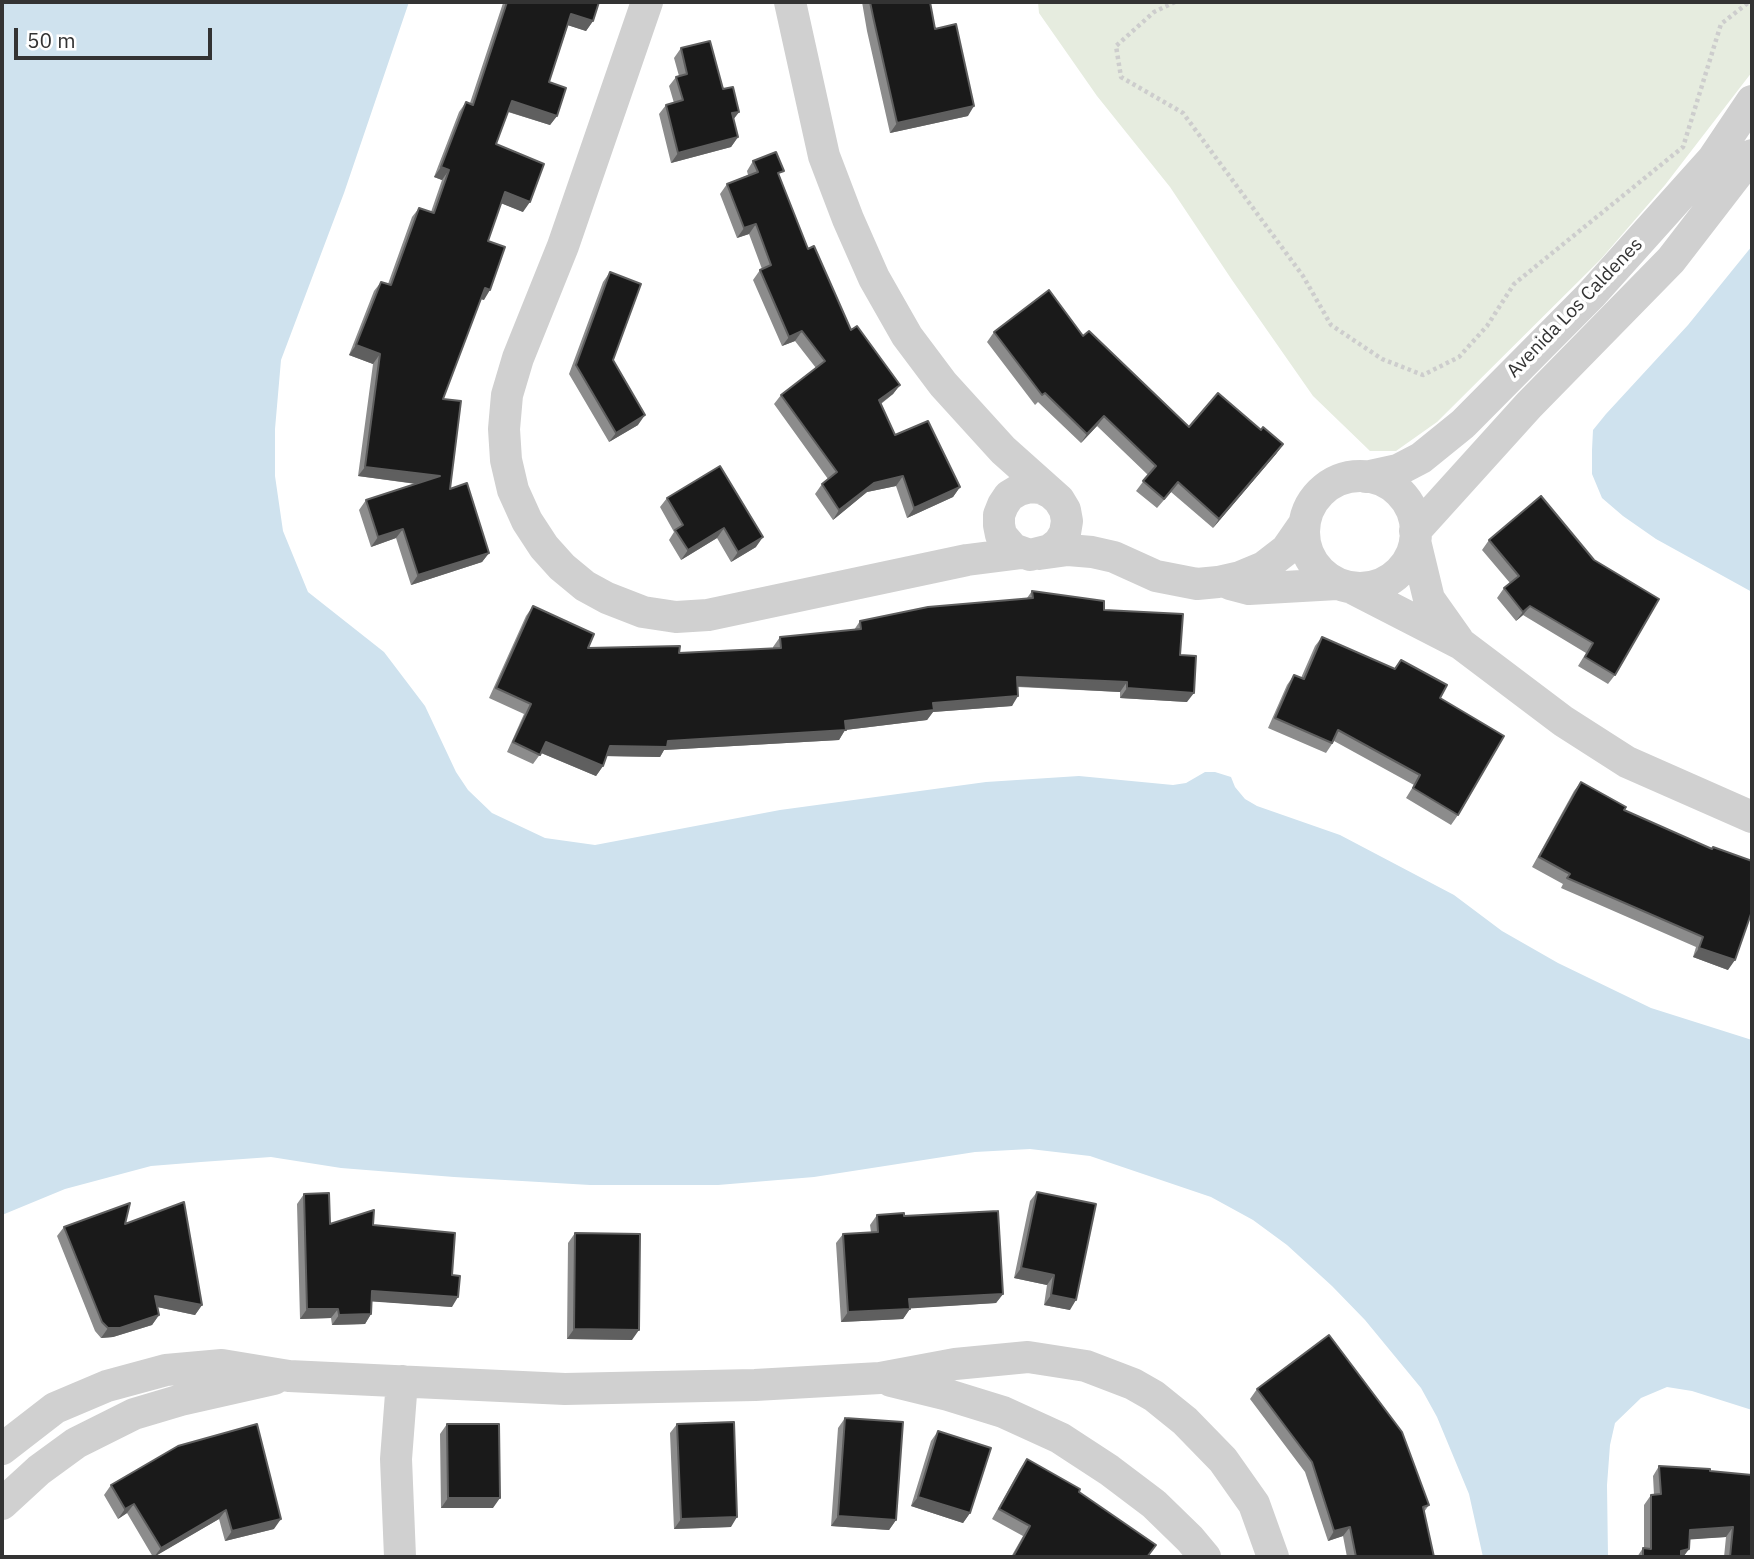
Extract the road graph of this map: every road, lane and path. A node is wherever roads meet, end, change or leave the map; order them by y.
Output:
1 (647, 2) edge
2 (787, 2) edge
3 (1175, 2) edge
4 (1749, 2) edge
5 (1752, 101) edge
6 (1752, 155) edge
7 (1003, 450) junction
8 (1366, 477) junction
9 (1055, 496) junction
10 (999, 520) junction
11 (1304, 524) junction
12 (1415, 536) junction
13 (1030, 554) junction
14 (1114, 557) junction
15 (967, 560) junction
16 (1218, 582) junction
17 (1345, 586) junction
18 (1461, 644) junction
19 (1752, 817) edge
20 (1004, 1358) junction
21 (289, 1376) junction
22 (880, 1378) junction
23 (402, 1381) junction
24 (55, 1408) junction
25 (1003, 1412) junction
26 (76, 1443) junction
27 (2, 1449) edge
28 (2, 1504) edge
29 (1271, 1553) edge
30 (400, 1557) edge
31 (1205, 1557) edge

1 - 15 street
2 - 7 street
3 - 4 path
5 - 8 street, Avenida Los Caldenes
6 - 12 street, Avenida Los Caldenes
7 - 9 street
7 - 10 street
8 - 11 street
8 - 12 street
9 - 10 street
9 - 13 street
9 - 14 street
10 - 13 street
10 - 15 street
11 - 16 street
11 - 17 street
12 - 17 street
12 - 18 street
13 - 14 street
13 - 15 street
14 - 16 street
16 - 17 street
17 - 18 street
18 - 19 street
20 - 22 street
20 - 25 street
20 - 29 street
21 - 23 street
21 - 24 street
21 - 26 street
22 - 23 street
22 - 25 street
23 - 30 street
24 - 26 street
24 - 27 street
25 - 31 street
26 - 28 street

